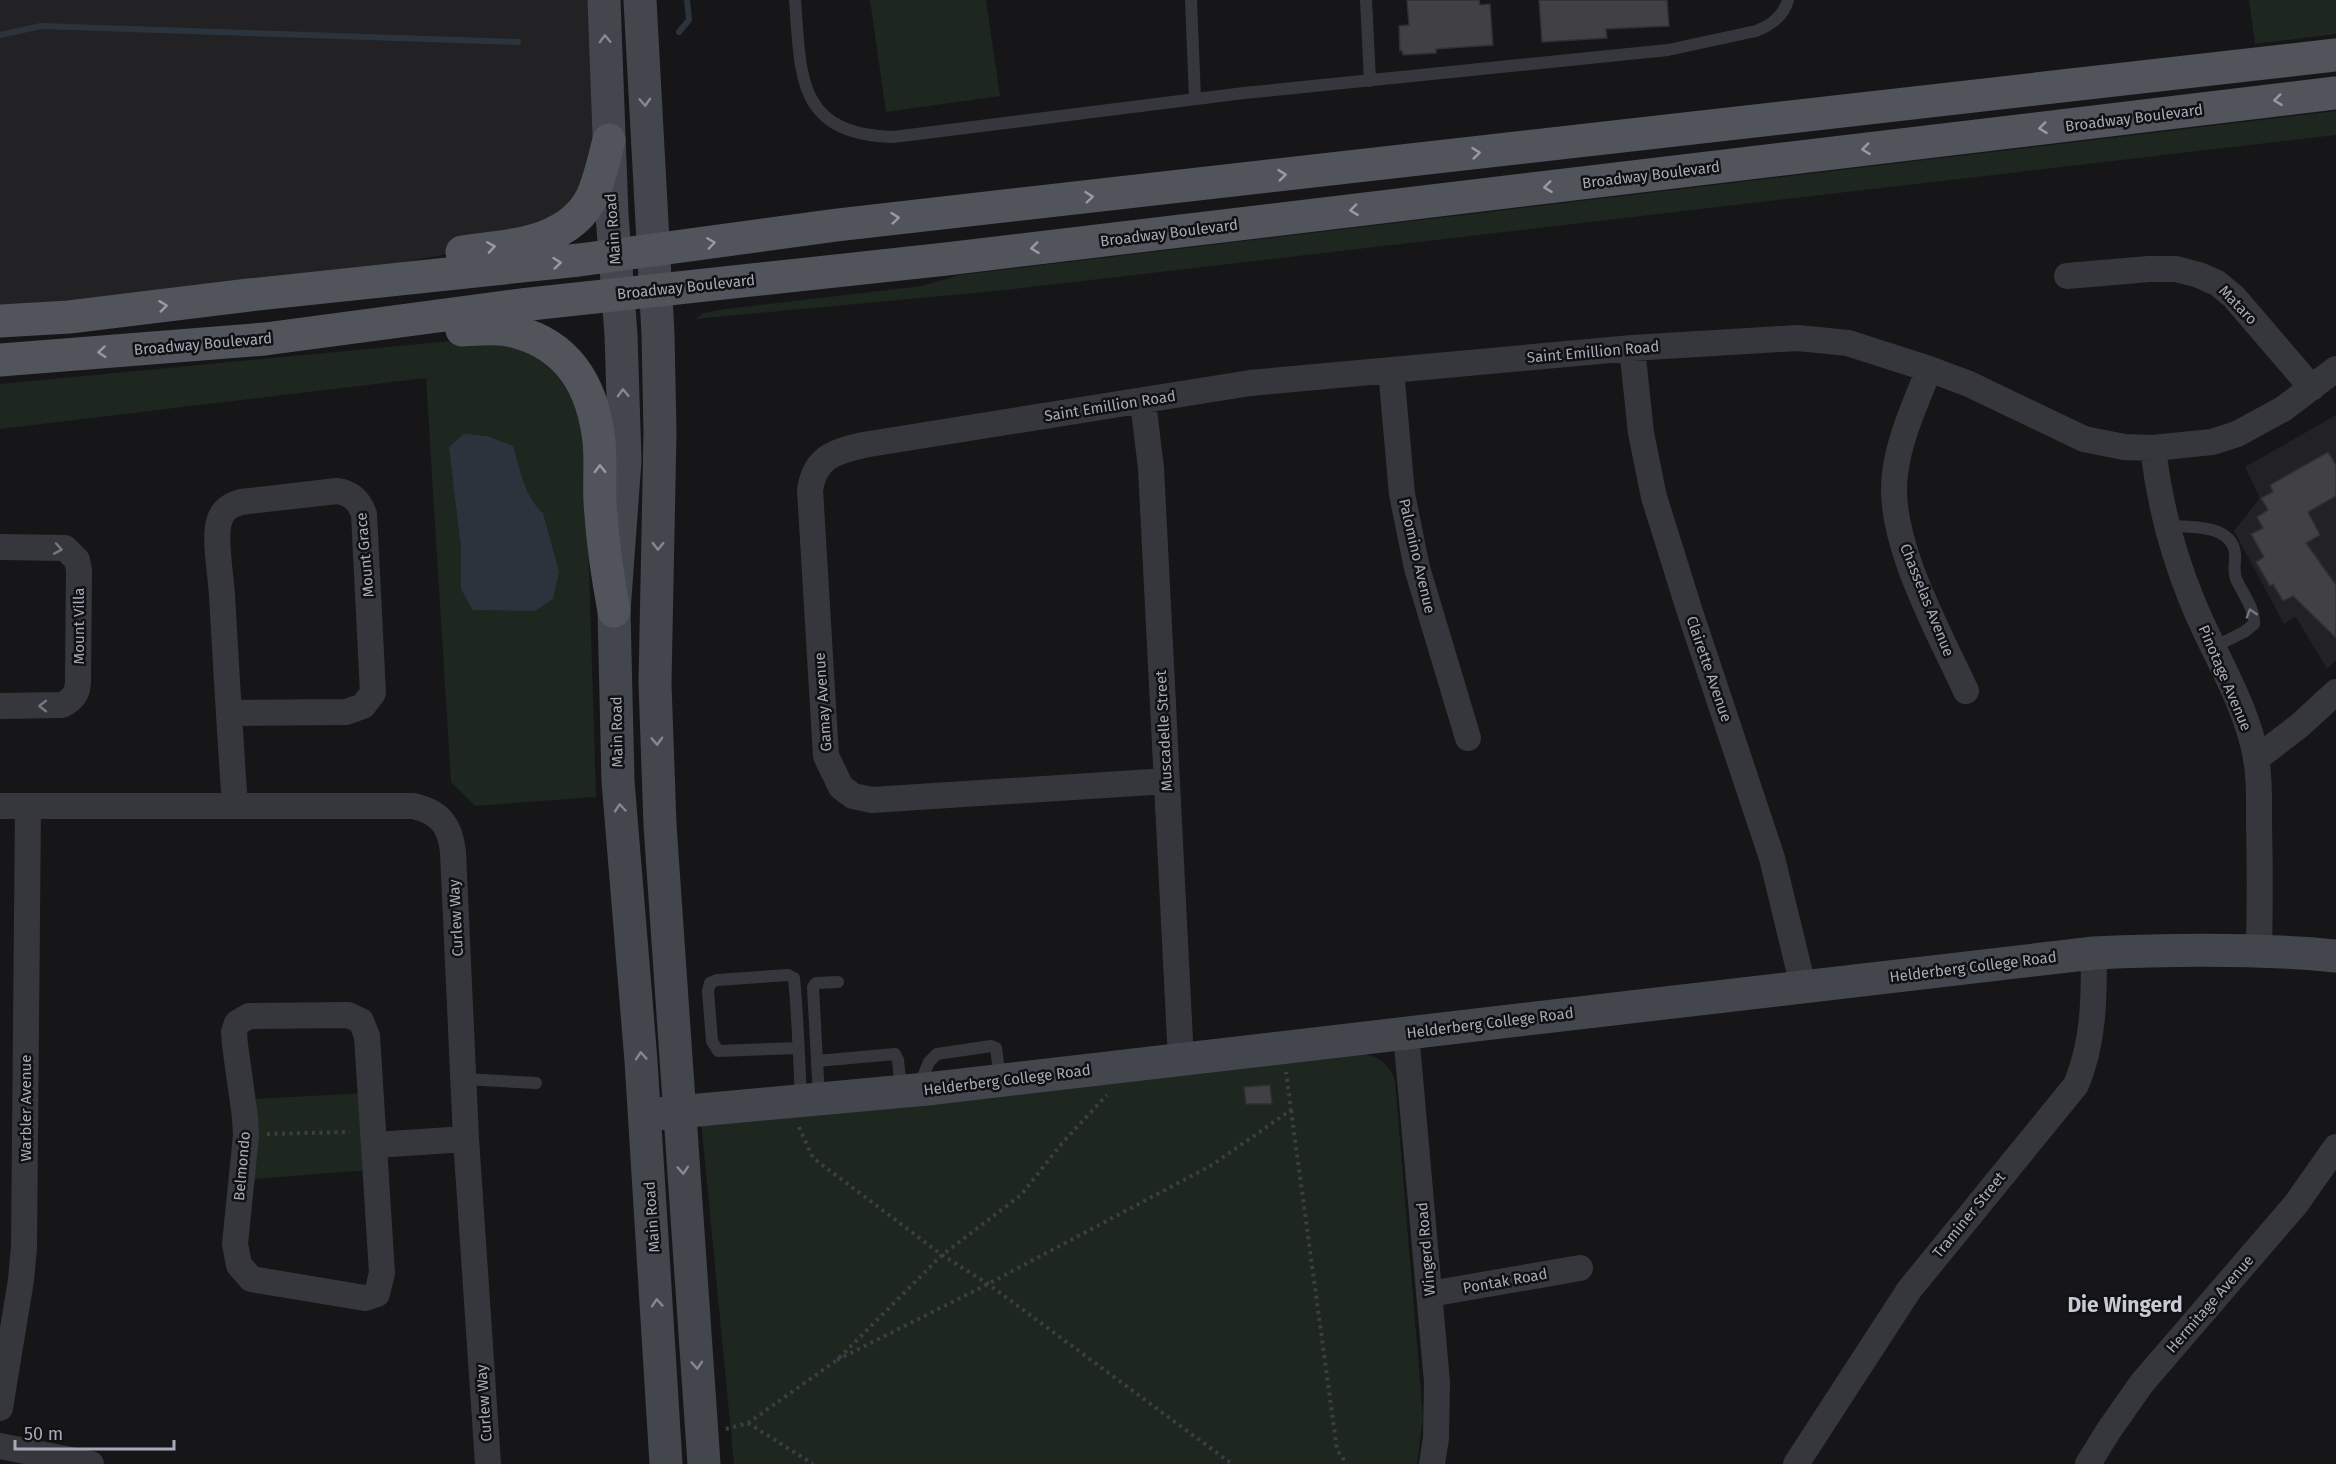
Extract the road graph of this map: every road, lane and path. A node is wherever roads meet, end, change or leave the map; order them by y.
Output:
1 (604, 0) edge
2 (640, 0) edge
3 (795, 0) edge
4 (1191, 0) edge
5 (1366, 0) edge
6 (1788, 0) edge
7 (2336, 55) edge
8 (1370, 81) junction
9 (2336, 93) edge
10 (1195, 98) junction
11 (609, 140) junction
12 (653, 250) junction
13 (615, 255) junction
14 (2067, 276) dead end
15 (656, 290) junction
16 (249, 295) junction
17 (618, 295) junction
18 (0, 321) edge
19 (265, 339) junction
20 (1632, 348) junction
21 (0, 360) edge
22 (1929, 369) junction
23 (2336, 369) edge
24 (1391, 370) junction
25 (2312, 388) junction
26 (1143, 402) junction
27 (2152, 448) junction
28 (819, 465) joint
29 (2166, 526) junction
30 (0, 547) edge
31 (614, 611) junction
32 (2214, 647) junction
33 (1966, 690) dead end
34 (2336, 692) edge
35 (0, 706) edge
36 (229, 714) junction
37 (1468, 738) dead end
38 (2256, 759) junction
39 (1167, 781) junction
40 (0, 806) edge
41 (28, 806) junction
42 (235, 806) junction
43 (2259, 950) junction
44 (2094, 953) junction
45 (2336, 956) edge
46 (838, 982) dead end
47 (1803, 986) junction
48 (1406, 1033) junction
49 (798, 1048) junction
50 (1282, 1048) junction
51 (1181, 1060) junction
52 (817, 1061) junction
53 (1127, 1066) junction
54 (463, 1078) junction
55 (536, 1083) dead end
56 (909, 1091) junction
57 (802, 1101) junction
58 (1291, 1110) junction
59 (678, 1112) junction
60 (645, 1114) junction
61 (246, 1135) junction
62 (374, 1138) junction
63 (466, 1139) junction
64 (2336, 1147) edge
65 (942, 1255) junction
66 (1580, 1268) dead end
67 (988, 1284) junction
68 (1430, 1294) junction
69 (837, 1360) junction
70 (0, 1408) edge
71 (748, 1423) junction
72 (0, 1446) edge
73 (703, 1450) edge
74 (91, 1464) edge
75 (488, 1464) edge
76 (666, 1464) edge
77 (813, 1464) edge
78 (1232, 1464) edge
79 (1347, 1464) edge
80 (1432, 1464) edge
81 (1796, 1464) edge
82 (2088, 1464) edge

11 -> 1 main road, Main Road
2 -> 12 main road
3 - 10 lane
4 - 10 lane
5 - 8 lane
6 - 8 lane
12 -> 7 main road
8 - 10 lane
9 -> 15 main road, Broadway Boulevard
11 - 13 main road, Main Road
16 -> 11 main road
12 - 13 main road
12 - 15 main road
16 -> 13 main road
13 - 17 main road, Main Road
14 - 25 street, Mataro
15 - 17 main road, Broadway Boulevard
15 -> 59 main road
18 -> 16 main road
17 - 19 main road, Broadway Boulevard
31 -> 17 main road, Main Road
19 -> 21 main road, Broadway Boulevard
31 -> 19 main road
20 - 22 street, Saint Emillion Road
20 - 24 street, Saint Emillion Road
20 - 47 street, Clairette Avenue
22 - 27 street, Saint Emillion Road
22 - 33 street, Chasselas Avenue
23 - 25 street, Saint Emillion Road
24 - 26 street, Saint Emillion Road
24 - 37 street, Palomino Avenue
25 - 27 street, Saint Emillion Road
26 - 28 street, Saint Emillion Road
26 - 39 street, Muscadelle Street
27 - 29 street, Pinotage Avenue
28 - 39 street, Gamay Avenue
29 - 32 street, Pinotage Avenue
32 -> 29 lane
30 -> 35 street, Mount Villa
60 -> 31 main road, Main Road
32 - 38 street, Pinotage Avenue
34 - 38 street
36 - 36 street, Mount Grace
36 - 42 street, Mount Grace
38 - 43 street, Pinotage Avenue
39 - 51 street, Muscadelle Street
40 - 41 street, Curlew Way
41 - 42 street, Curlew Way
41 - 70 street, Warbler Avenue
42 - 54 street, Curlew Way
43 - 44 main road, Helderberg College Road
43 - 45 main road, Helderberg College Road
44 - 47 main road, Helderberg College Road
44 - 81 street, Traminer Street
46 - 52 lane
47 - 48 main road, Helderberg College Road
48 - 50 main road, Helderberg College Road
48 - 68 street, Wingerd Road
49 - 49 lane
49 - 57 lane
50 - 51 main road, Helderberg College Road
50 - 58 path
51 - 53 main road, Helderberg College Road
52 - 56 lane
52 - 57 lane
53 - 56 main road, Helderberg College Road
53 - 65 path
54 - 55 lane
54 - 63 street, Curlew Way
56 - 57 main road, Helderberg College Road
57 - 59 main road, Helderberg College Road
57 - 65 path
58 - 67 path
58 - 79 path
59 - 60 main road, Helderberg College Road
59 -> 73 main road
76 -> 60 main road, Main Road
61 - 62 path
61 - 62 street, Belmondo
61 - 62 street, Belmondo
62 - 63 street
63 - 75 street, Curlew Way
64 - 82 street, Hermitage Avenue
65 - 67 path
65 - 69 path
66 - 68 street, Pontak Road
67 - 69 path
67 - 78 path
68 - 80 street, Wingerd Road
69 - 71 path
71 - 73 path
71 - 77 path
72 - 74 street

